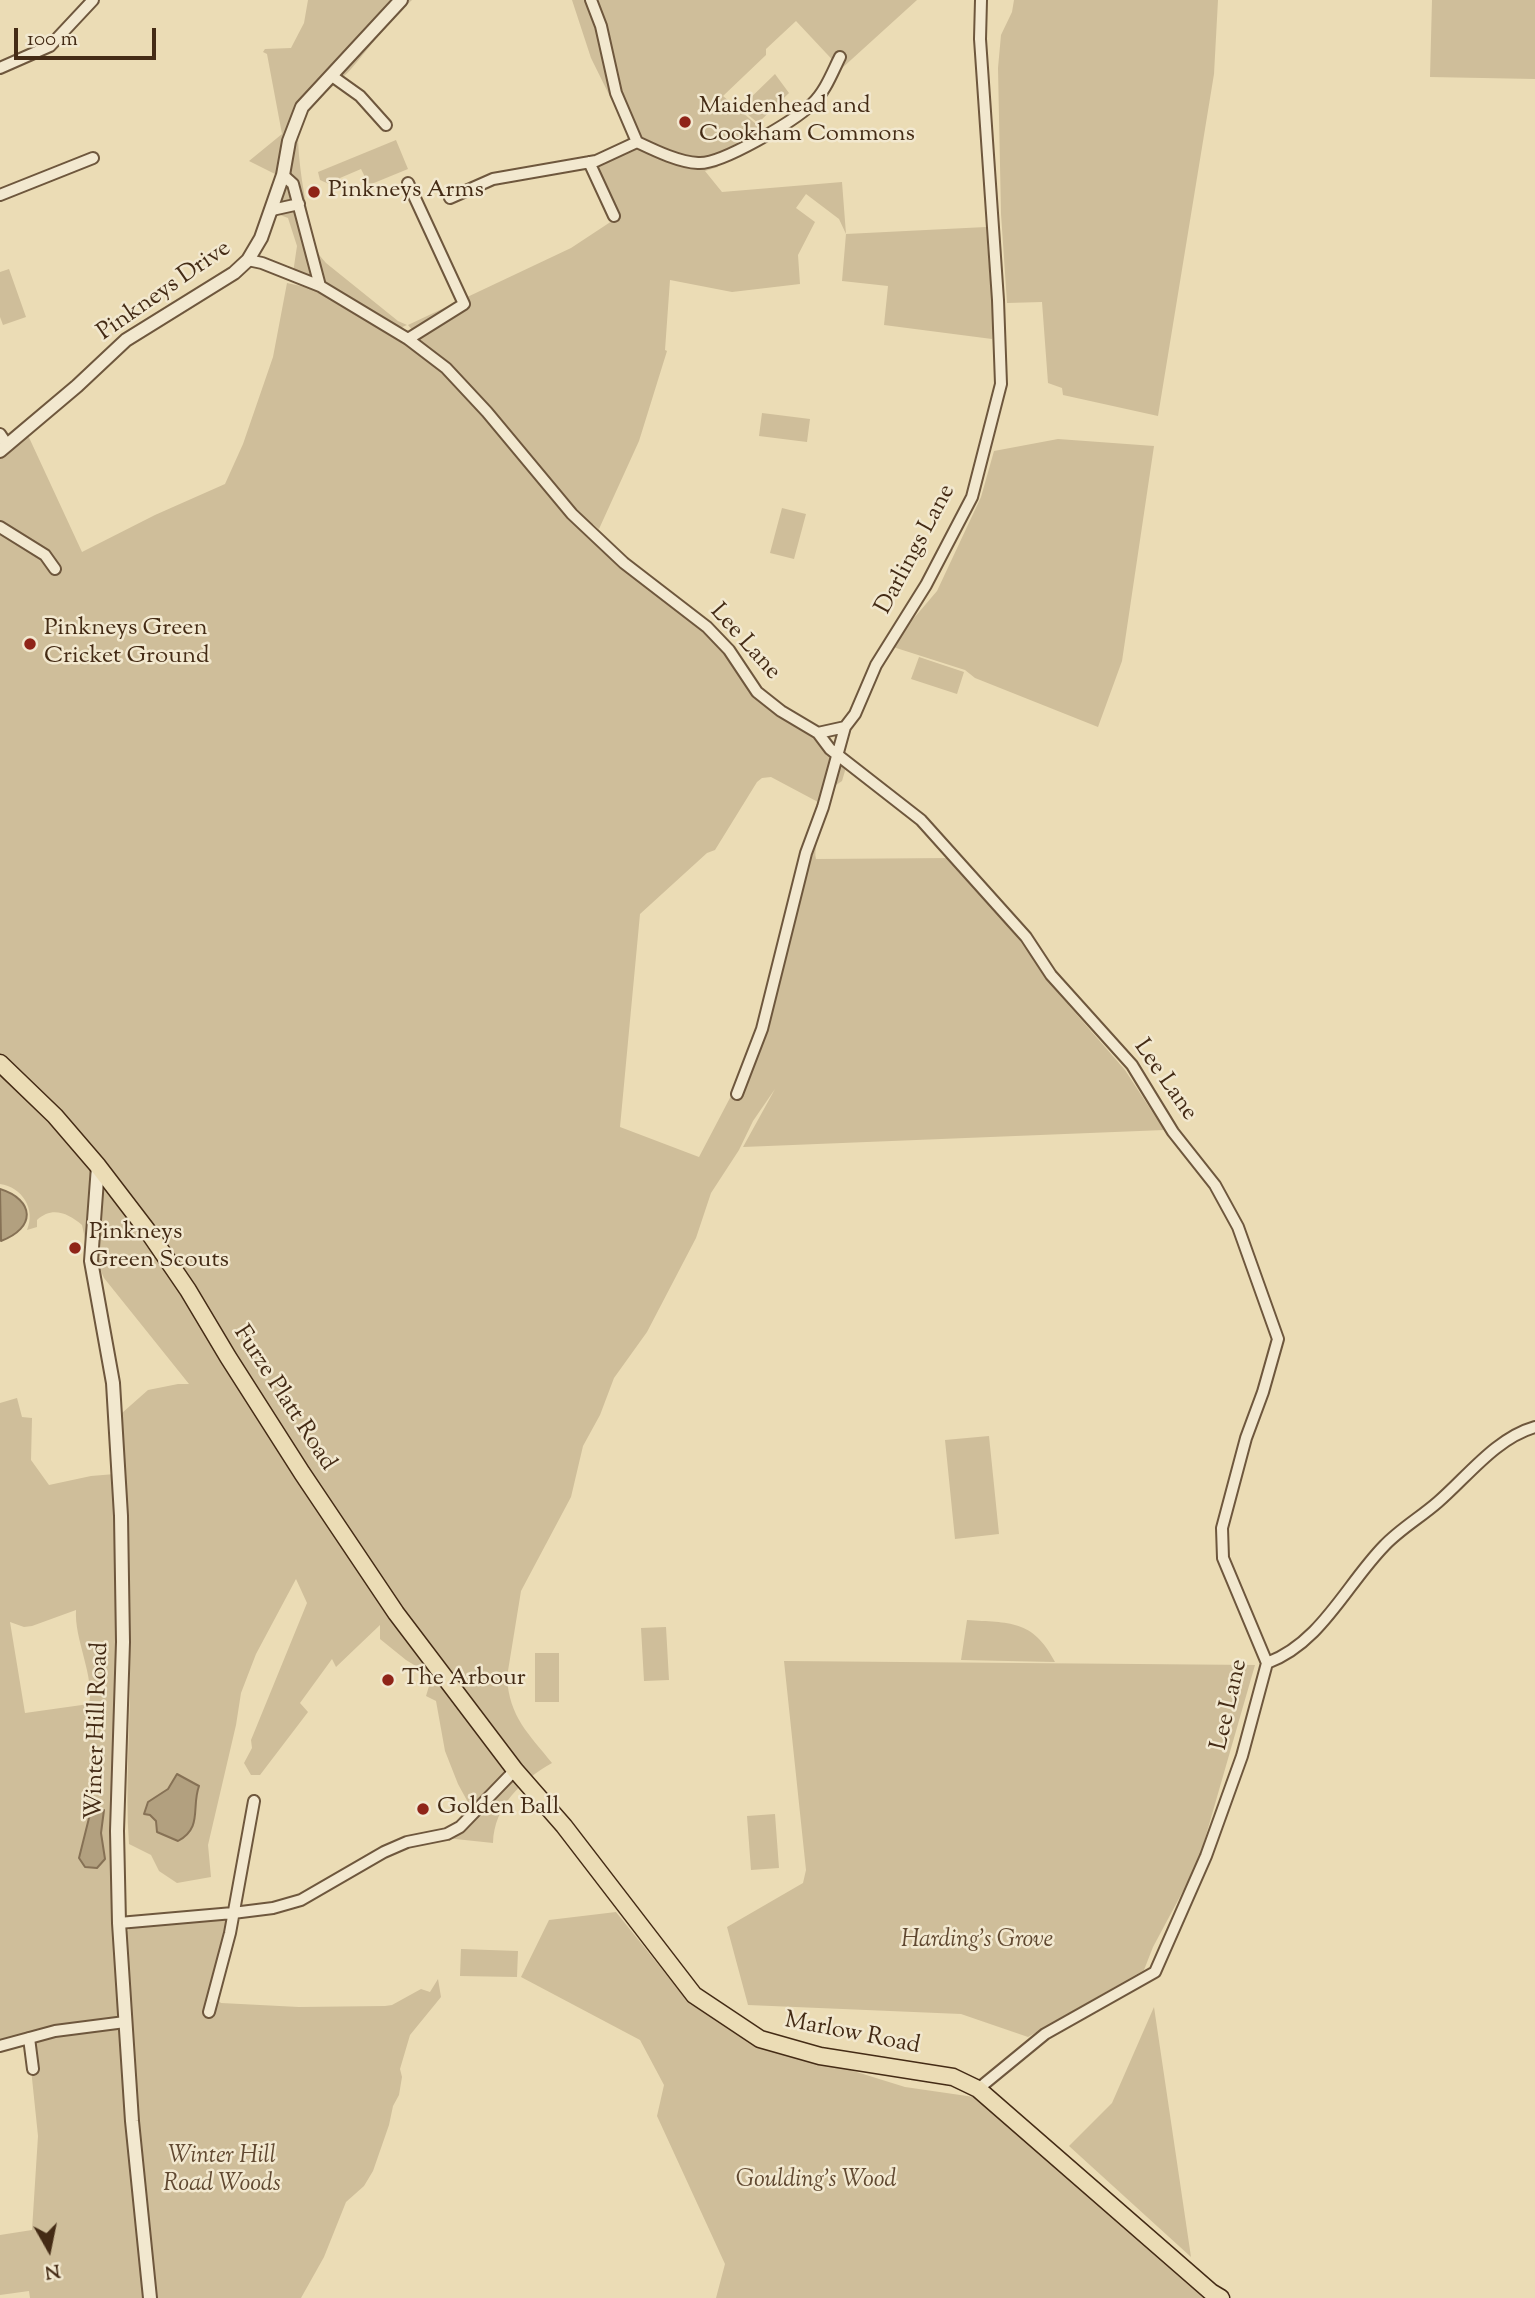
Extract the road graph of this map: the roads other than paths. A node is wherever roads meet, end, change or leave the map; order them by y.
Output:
1 (93, 0) edge
2 (401, 0) edge
3 (591, 0) edge
4 (981, 0) edge
5 (840, 57) dead end
6 (0, 68) edge
7 (332, 76) junction
8 (386, 125) dead end
9 (636, 142) junction
10 (93, 158) dead end
11 (589, 162) junction
12 (283, 175) junction
13 (408, 183) dead end
14 (0, 195) edge
15 (450, 198) dead end
16 (299, 204) junction
17 (272, 211) junction
18 (614, 216) dead end
19 (248, 260) junction
20 (320, 286) junction
21 (408, 339) junction
22 (2, 443) edge
23 (0, 527) edge
24 (55, 569) dead end
25 (845, 727) junction
26 (818, 733) junction
27 (838, 753) junction
28 (0, 1063) edge
29 (737, 1094) dead end
30 (98, 1166) junction
31 (1535, 1427) edge
32 (1268, 1663) junction
33 (514, 1770) junction
34 (254, 1801) dead end
35 (233, 1913) junction
36 (119, 1923) junction
37 (209, 2012) dead end
38 (125, 2022) junction
39 (29, 2038) junction
40 (0, 2046) edge
41 (33, 2069) dead end
42 (978, 2089) junction
43 (150, 2298) edge
44 (1221, 2298) edge

1 - 6 street
2 - 7 street, Pinkneys Drive
3 - 9 street
4 - 25 street, Darlings Lane
5 - 9 street
7 - 8 street
7 - 12 street, Pinkneys Drive
9 - 11 street
10 - 14 street
11 - 15 street
11 - 18 street
12 - 16 street
12 - 17 street, Pinkneys Drive
13 - 21 street
16 - 17 street
16 - 20 street
17 - 19 street, Pinkneys Drive
19 - 20 street, Lee Lane
19 - 22 street, Pinkneys Drive
20 - 21 street, Lee Lane
21 - 26 street, Lee Lane
23 - 24 street
25 - 26 street
25 - 27 street, Darlings Lane
26 - 27 street, Lee Lane
27 - 29 street, Darlings Lane
27 - 32 street, Lee Lane
28 - 30 main road, Furze Platt Road
30 - 33 main road, Furze Platt Road
30 - 36 street, Winter Hill Road
31 - 32 street
32 - 42 street, Lee Lane
33 - 35 street
33 - 42 main road, Marlow Road
34 - 35 street
35 - 36 street
35 - 37 street
36 - 38 street, Winter Hill Road
38 - 39 street
38 - 43 street, Winter Hill Road
39 - 40 street
39 - 41 street
42 - 44 main road, Marlow Road

